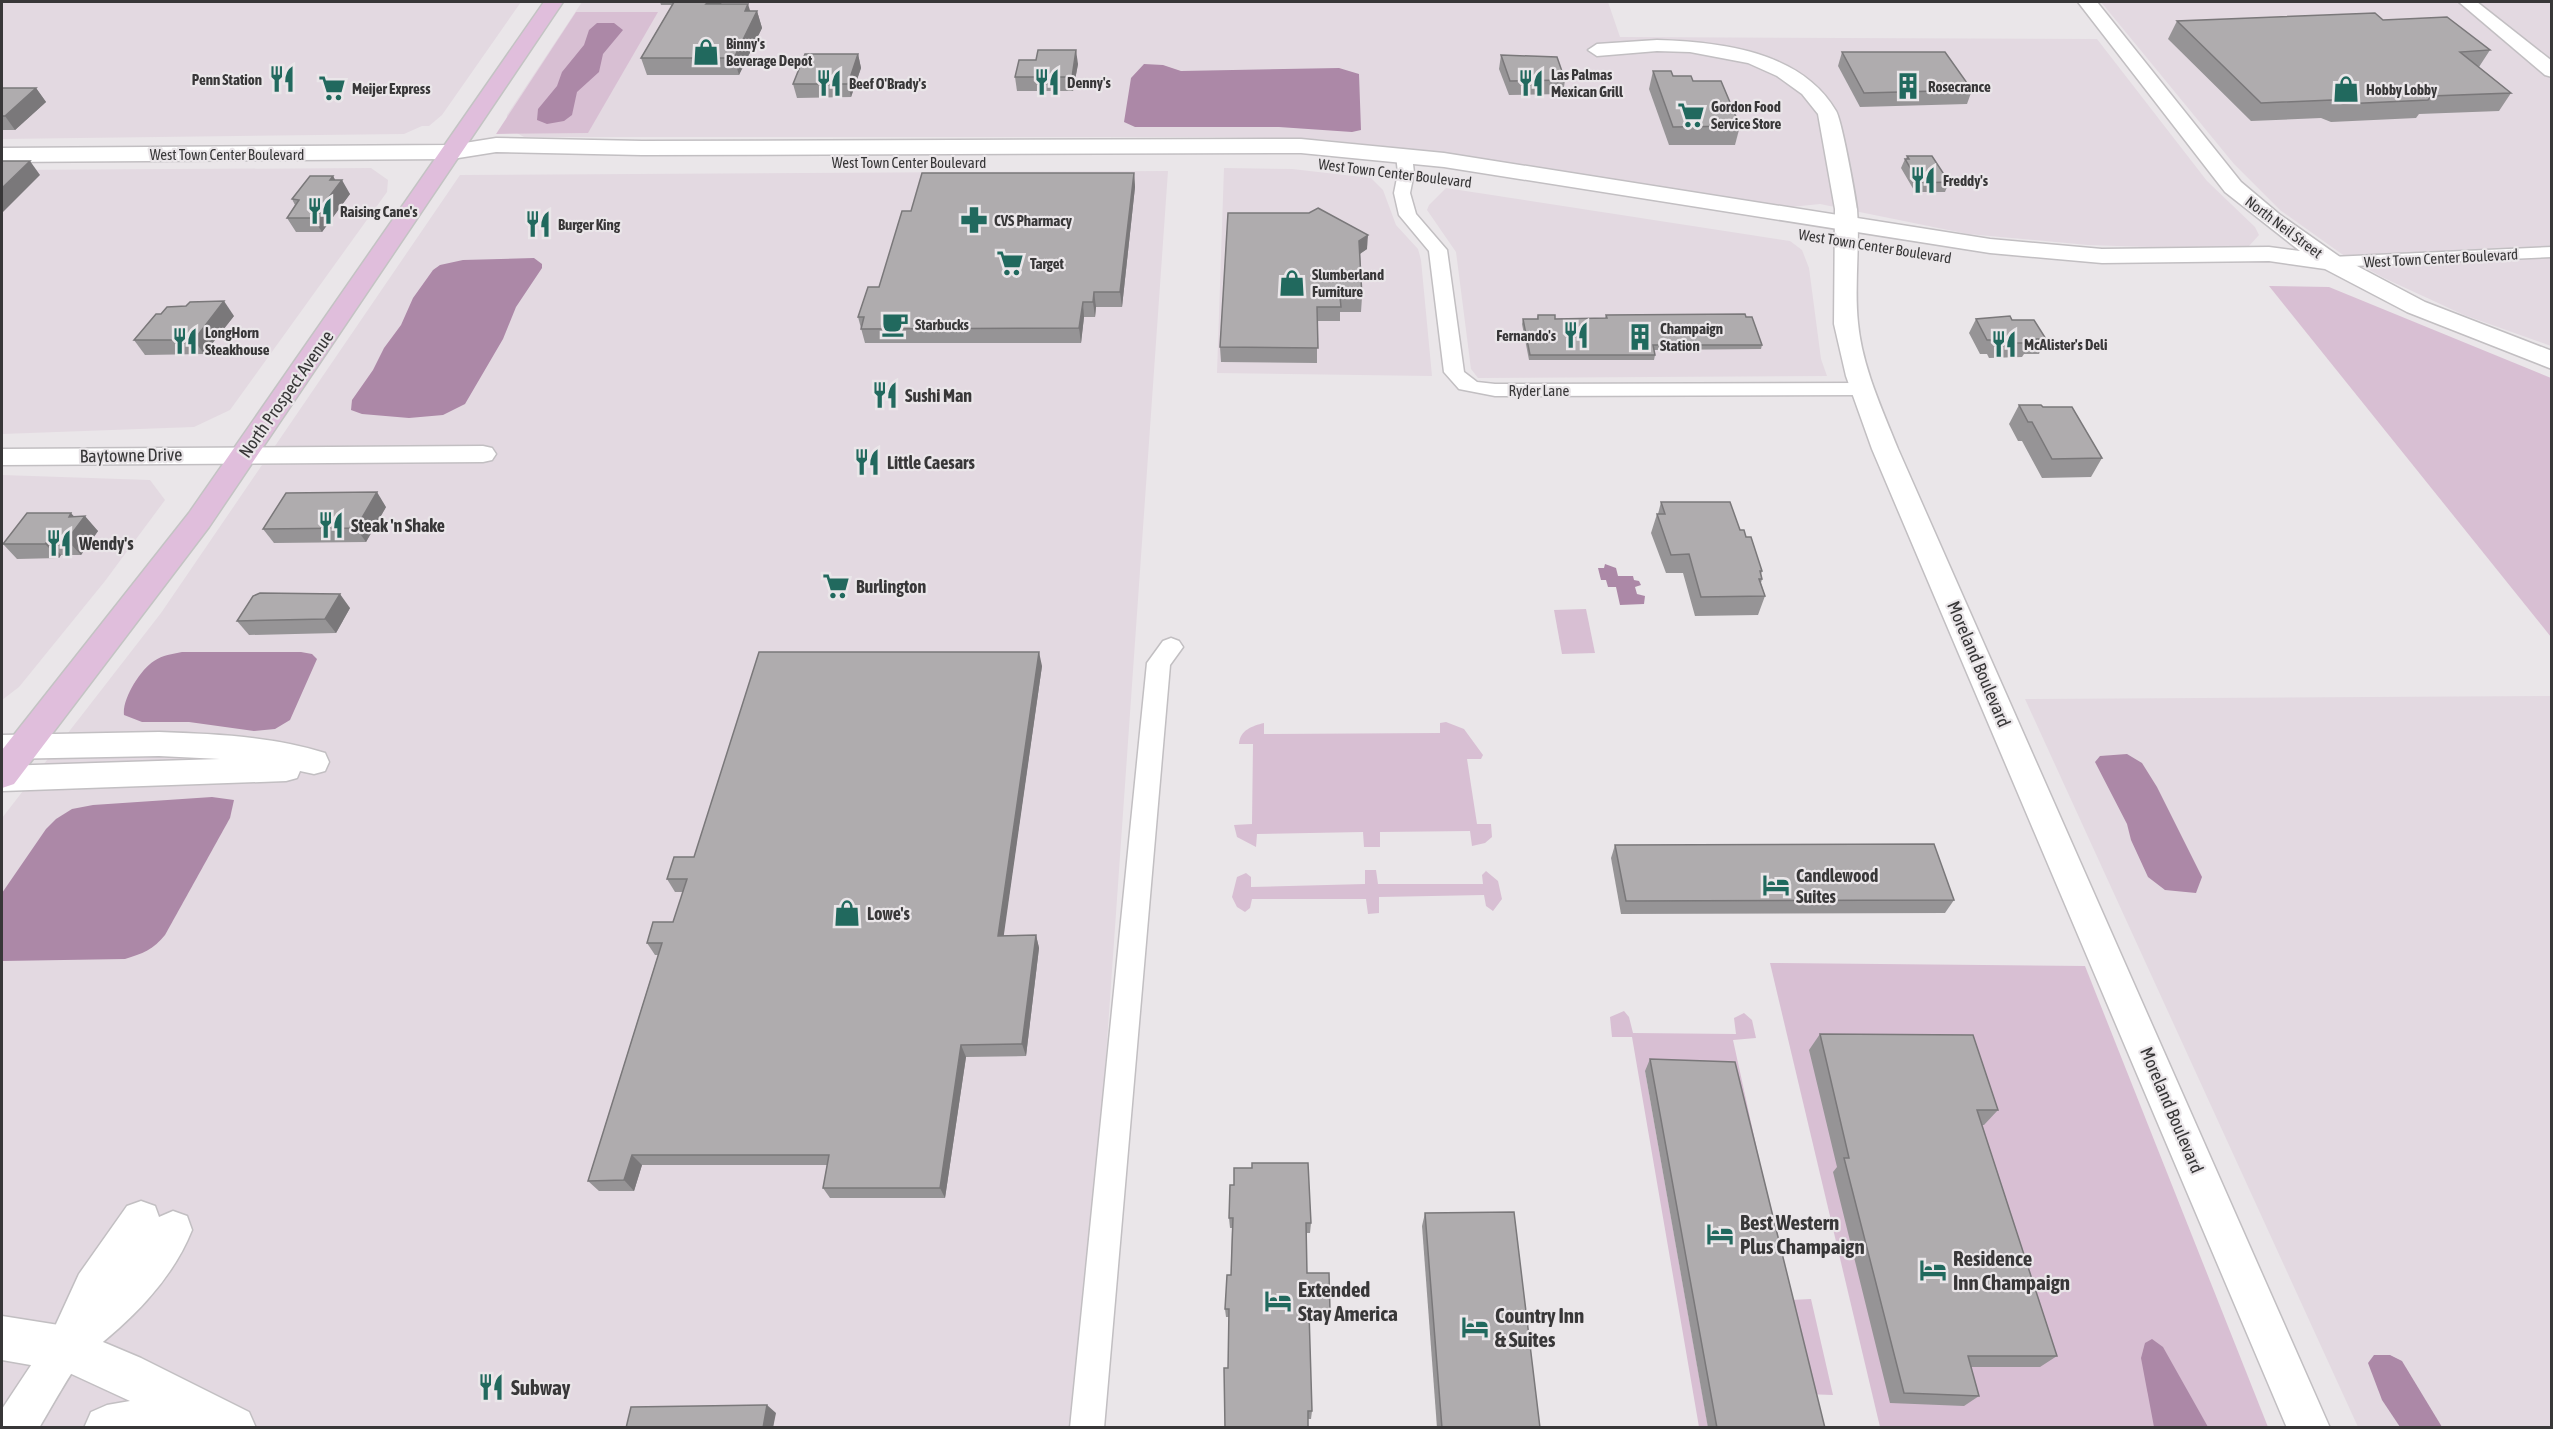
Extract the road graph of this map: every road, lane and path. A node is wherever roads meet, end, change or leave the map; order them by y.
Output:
1 (553, 2) edge
2 (2087, 2) edge
3 (2467, 2) edge
4 (1597, 50) dead end
5 (2552, 71) edge
6 (452, 152) junction
7 (2, 155) edge
8 (1405, 164) junction
9 (1845, 232) junction
10 (2552, 252) edge
11 (2331, 262) junction
12 (2552, 361) edge
13 (1862, 389) junction
14 (244, 454) junction
15 (483, 454) dead end
16 (7, 456) edge
17 (1171, 647) dead end
18 (12, 747) edge
19 (2, 774) edge
20 (2, 779) edge
21 (157, 1225) dead end
22 (2, 1338) edge
23 (65, 1349) junction
24 (222, 1421) edge
25 (14, 1428) edge
26 (107, 1428) edge
27 (1087, 1428) edge
28 (2308, 1428) edge

1 - 6 main road, North Prospect Avenue
2 - 11 main road, North Neil Street
3 - 5 street
4 - 9 street, Moreland Boulevard
6 - 7 main road, West Town Center Boulevard
6 - 8 main road, West Town Center Boulevard
6 - 14 main road, North Prospect Avenue
8 - 9 main road, West Town Center Boulevard
8 - 13 street, Ryder Lane
9 - 11 main road, West Town Center Boulevard
9 - 13 street, Moreland Boulevard
10 - 11 street, West Town Center Boulevard
11 - 12 main road, North Neil Street
13 - 28 street, Moreland Boulevard
14 - 15 street, Baytowne Drive
14 - 16 street, Baytowne Drive
14 - 18 main road, North Prospect Avenue
17 - 27 street
18 - 19 main road, North Prospect Avenue
18 - 20 street
21 - 23 street
22 - 23 main road
23 - 24 main road
23 - 25 street
24 - 26 main road

